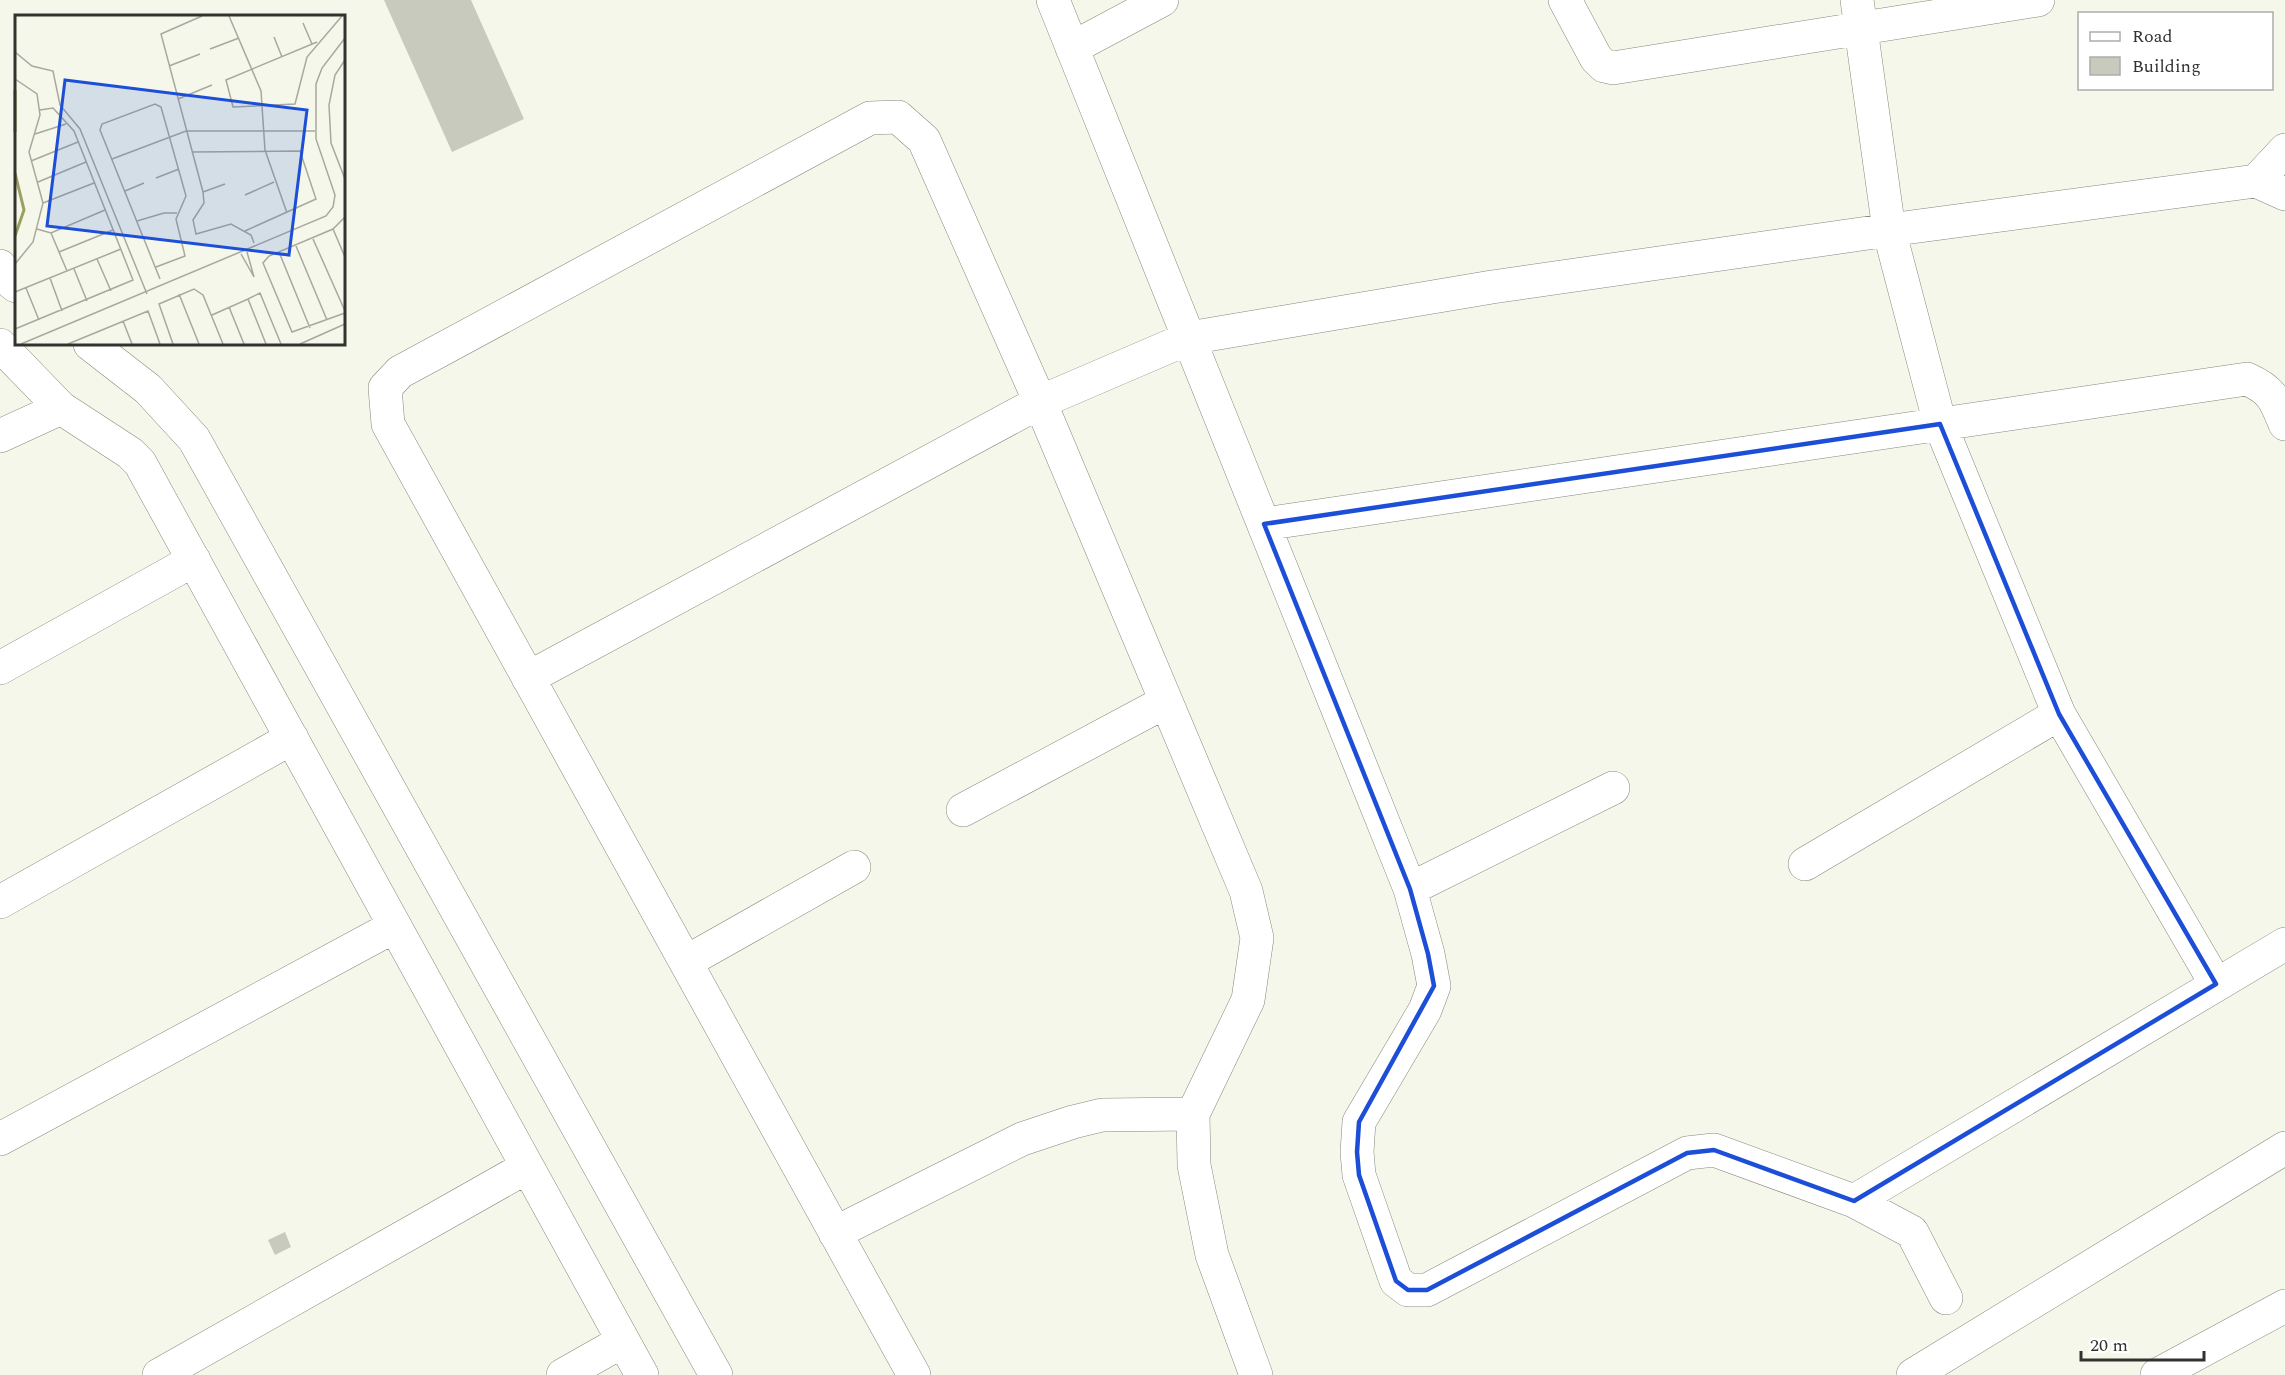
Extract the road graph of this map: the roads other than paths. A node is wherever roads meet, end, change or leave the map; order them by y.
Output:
1 (1053, 0) edge
2 (1162, 0) edge
3 (1565, 0) edge
4 (2038, 0) edge
5 (1858, 14) edge
6 (1072, 48) junction
7 (2285, 150) edge
8 (2271, 188) edge
9 (1889, 230) junction
10 (0, 266) edge
11 (15, 285) edge
12 (1189, 338) junction
13 (0, 345) edge
14 (91, 345) edge
15 (1040, 402) junction
16 (61, 408) junction
17 (1940, 424) junction
18 (2285, 424) edge
19 (0, 436) edge
20 (1264, 524) junction
21 (194, 560) junction
22 (0, 668) edge
23 (528, 678) junction
24 (1165, 702) junction
25 (2059, 714) junction
26 (292, 738) junction
27 (1613, 789) dead end
28 (963, 810) dead end
29 (1805, 864) dead end
30 (854, 867) dead end
31 (1410, 889) junction
32 (0, 902) edge
33 (395, 926) junction
34 (2285, 944) edge
35 (686, 962) junction
36 (2216, 984) junction
37 (1193, 1114) junction
38 (0, 1139) edge
39 (2285, 1148) edge
40 (527, 1167) junction
41 (1854, 1202) junction
42 (836, 1233) junction
43 (1946, 1298) dead end
44 (2285, 1306) edge
45 (623, 1341) junction
46 (2198, 1365) edge
47 (159, 1375) edge
48 (563, 1375) edge
49 (642, 1375) edge
50 (716, 1375) edge
51 (914, 1375) edge
52 (1256, 1375) edge
53 (1913, 1375) edge
54 (2157, 1375) edge

1 - 6 street
2 - 6 street
3 - 5 street
4 - 5 street
5 - 9 street
6 - 12 street
7 - 8 street
8 - 9 street
9 - 12 street
9 - 17 street
10 - 11 street
12 - 15 street
12 - 20 street
13 - 16 street
14 - 50 street
15 - 23 street
15 - 23 street
15 - 24 street
16 - 19 street
16 - 21 street
17 - 18 street
17 - 20 street
17 - 25 street
20 - 31 street
21 - 22 street
21 - 26 street
23 - 35 street
24 - 28 street
24 - 37 street
25 - 29 street
25 - 36 street
26 - 32 street
26 - 33 street
27 - 31 street
30 - 35 street
31 - 41 street
33 - 38 street
33 - 40 street
34 - 36 street
35 - 42 street
36 - 41 street
37 - 42 street
37 - 52 street
39 - 53 street
40 - 45 street
40 - 47 street
41 - 43 street
42 - 51 street
44 - 46 street
45 - 48 street
45 - 49 street
46 - 54 street

